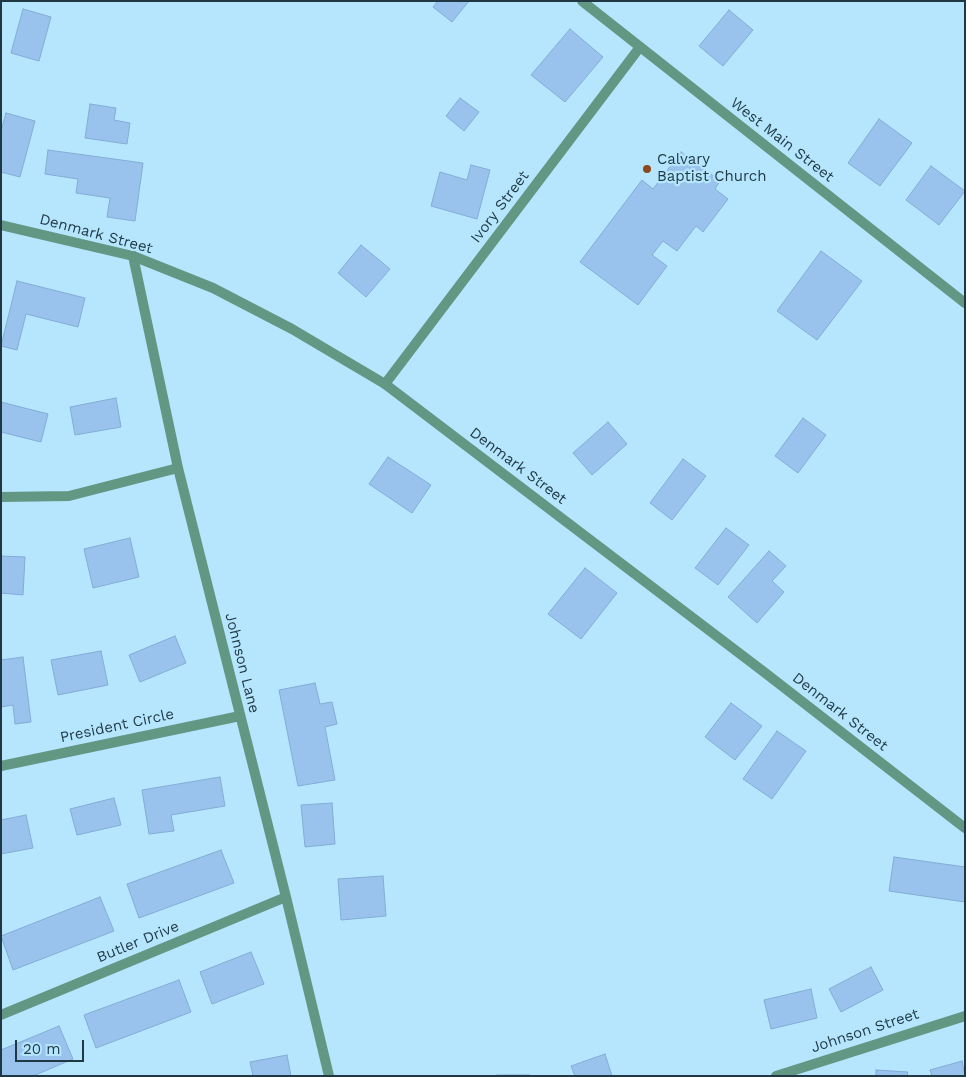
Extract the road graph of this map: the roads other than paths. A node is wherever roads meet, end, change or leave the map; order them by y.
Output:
1 (582, 1) edge
2 (640, 47) junction
3 (1, 225) edge
4 (133, 256) junction
5 (965, 303) edge
6 (385, 384) junction
7 (178, 468) junction
8 (1, 496) edge
9 (240, 716) junction
10 (1, 766) edge
11 (965, 828) edge
12 (286, 897) junction
13 (1, 1015) edge
14 (965, 1016) edge
15 (329, 1076) edge
16 (776, 1076) edge

1 - 2 street, West Main Street
2 - 5 street, West Main Street
2 - 6 street, Ivory Street
3 - 4 street, Denmark Street
4 - 6 street, Denmark Street
4 - 7 street, Johnson Lane
6 - 11 street, Denmark Street
7 - 8 street
7 - 9 street, Johnson Lane
9 - 10 street, President Circle
9 - 12 street, Johnson Lane
12 - 13 street, Butler Drive
12 - 15 street, Johnson Lane
14 - 16 street, Johnson Street

